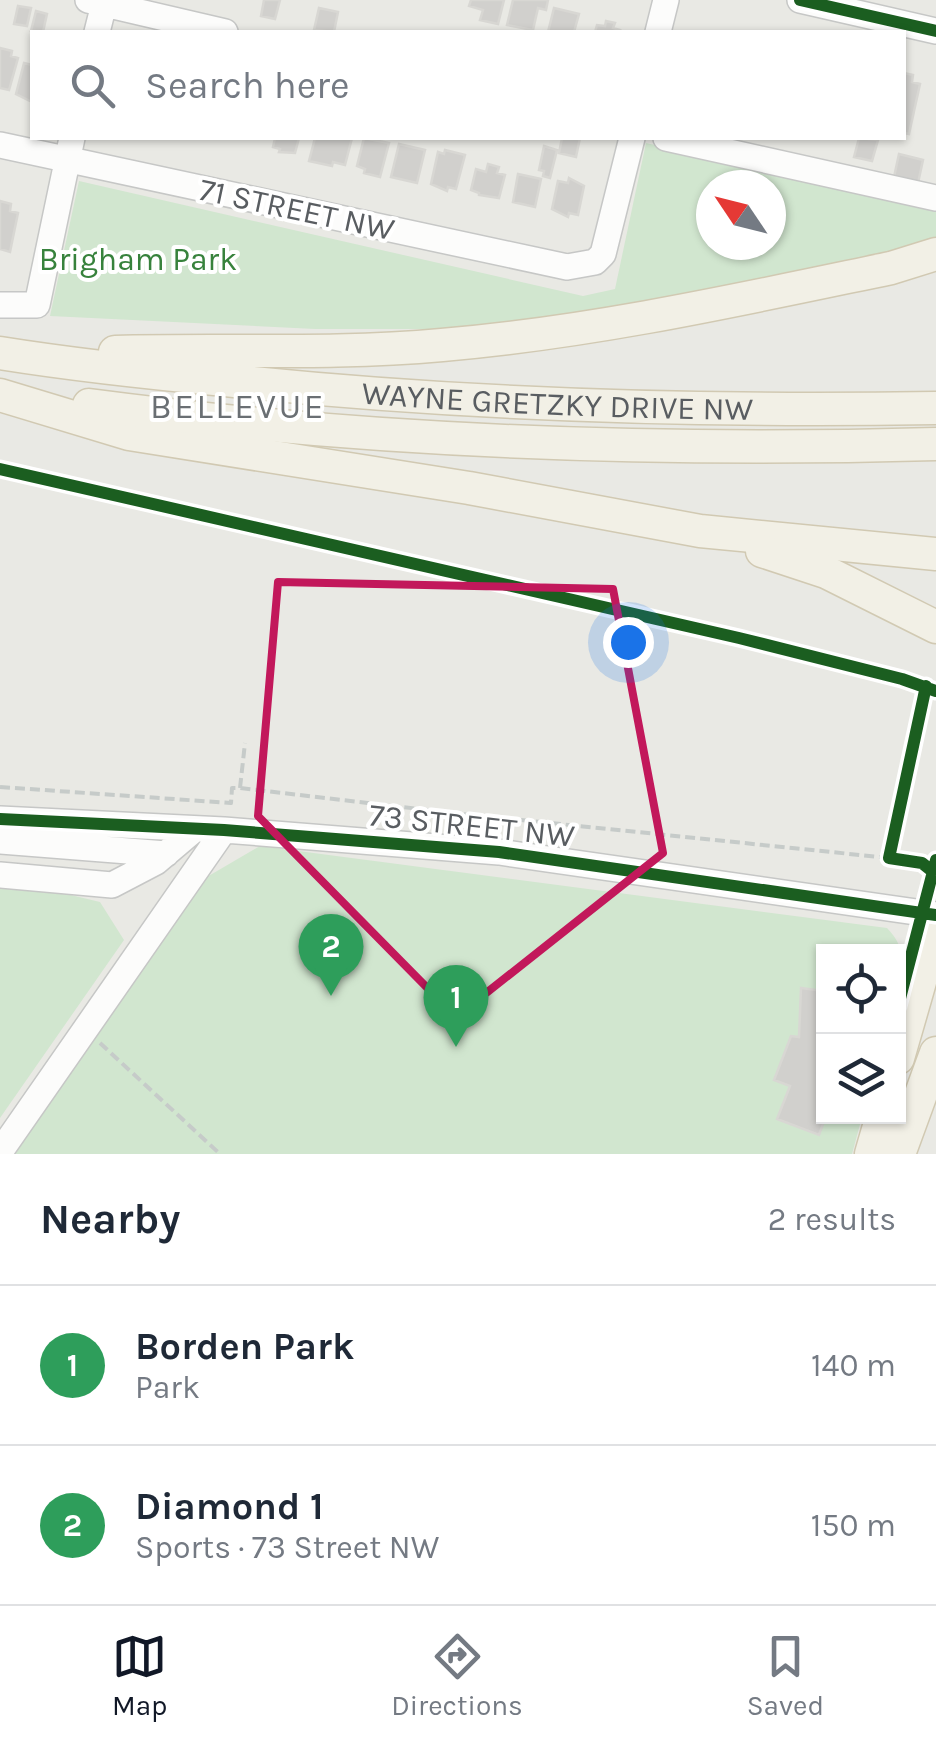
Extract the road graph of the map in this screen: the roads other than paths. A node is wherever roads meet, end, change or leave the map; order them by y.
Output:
1 (666, 0) edge
2 (800, 0) edge
3 (99, 1) edge
4 (97, 30) edge
5 (217, 30) edge
6 (658, 30) edge
7 (936, 30) edge
8 (631, 140) edge
9 (675, 140) edge
10 (0, 144) edge
11 (69, 148) edge
12 (936, 198) edge
13 (936, 254) edge
14 (936, 266) edge
15 (891, 268) junction
16 (0, 304) edge
17 (5, 354) edge
18 (0, 394) edge
19 (936, 408) edge
20 (936, 444) edge
21 (700, 532) junction
22 (936, 554) edge
23 (936, 627) edge
24 (0, 818) edge
25 (0, 828) edge
26 (224, 830) junction
27 (0, 841) edge
28 (175, 846) junction
29 (0, 852) edge
30 (0, 875) edge
31 (931, 918) edge
32 (904, 1034) edge
33 (936, 1053) edge
34 (880, 1124) edge
35 (0, 1152) edge
36 (872, 1154) edge
37 (899, 1154) edge

1 - 6 street
2 - 7 street
3 - 4 street
3 - 5 street
8 - 11 street, 71 STREET NW
9 - 12 street
10 - 11 street, 71 STREET NW
11 - 16 street
13 - 15 main road
14 - 15 main road
15 - 17 main road
17 - 19 main road, WAYNE GRETZKY DRIVE NW
18 - 20 main road, WAYNE GRETZKY DRIVE NW
18 - 21 main road
21 - 22 main road
21 - 23 main road
24 - 28 street, 73 STREET NW
25 - 28 street
26 - 28 street, 73 STREET NW
26 - 31 street, 73 STREET NW
26 - 35 street
27 - 28 street
28 - 29 street
28 - 30 street
31 - 32 main road
33 - 37 main road
34 - 36 main road

